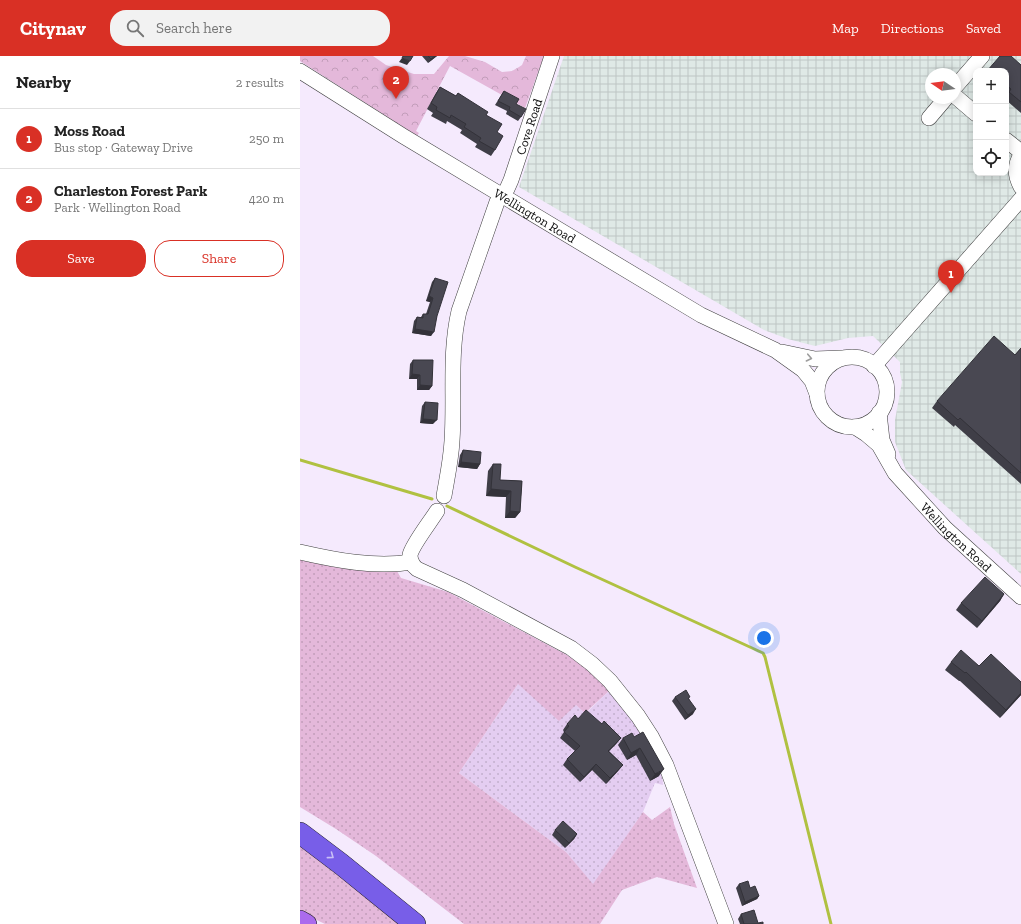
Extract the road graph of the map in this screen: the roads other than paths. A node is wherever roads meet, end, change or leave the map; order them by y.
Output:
1 (552, 56) edge
2 (982, 56) edge
3 (300, 71) edge
4 (961, 81) edge
5 (961, 101) edge
6 (941, 104) edge
7 (973, 111) edge
8 (929, 118) dead end
9 (1009, 143) edge
10 (1021, 154) edge
11 (1021, 187) edge
12 (502, 195) junction
13 (1021, 199) edge
14 (775, 350) junction
15 (844, 358) junction
16 (874, 366) junction
17 (817, 394) junction
18 (880, 413) junction
19 (855, 427) junction
20 (895, 473) junction
21 (444, 496) dead end
22 (437, 511) dead end
23 (300, 552) edge
24 (411, 562) junction
25 (1021, 597) edge
26 (300, 833) edge
27 (300, 920) edge
28 (307, 924) edge
29 (415, 924) edge
30 (726, 924) edge

1 - 12 street, Cove Road
2 - 4 street
3 - 12 street, Wellington Road
5 - 7 street
6 - 8 street
9 - 10 street
10 - 11 street
12 - 14 street, Wellington Road
12 - 21 street, Cove Road
13 - 16 street
14 -> 15 street, Wellington Road
14 - 17 street, Wellington Road
15 - 16 street
15 - 17 street
16 - 18 street
17 - 19 street
18 - 19 street
18 - 20 street, Wellington Road
19 - 20 street, Wellington Road
20 - 25 street, Wellington Road
22 - 24 street
23 - 24 street
24 - 30 street
26 -> 29 highway
27 - 28 main road

